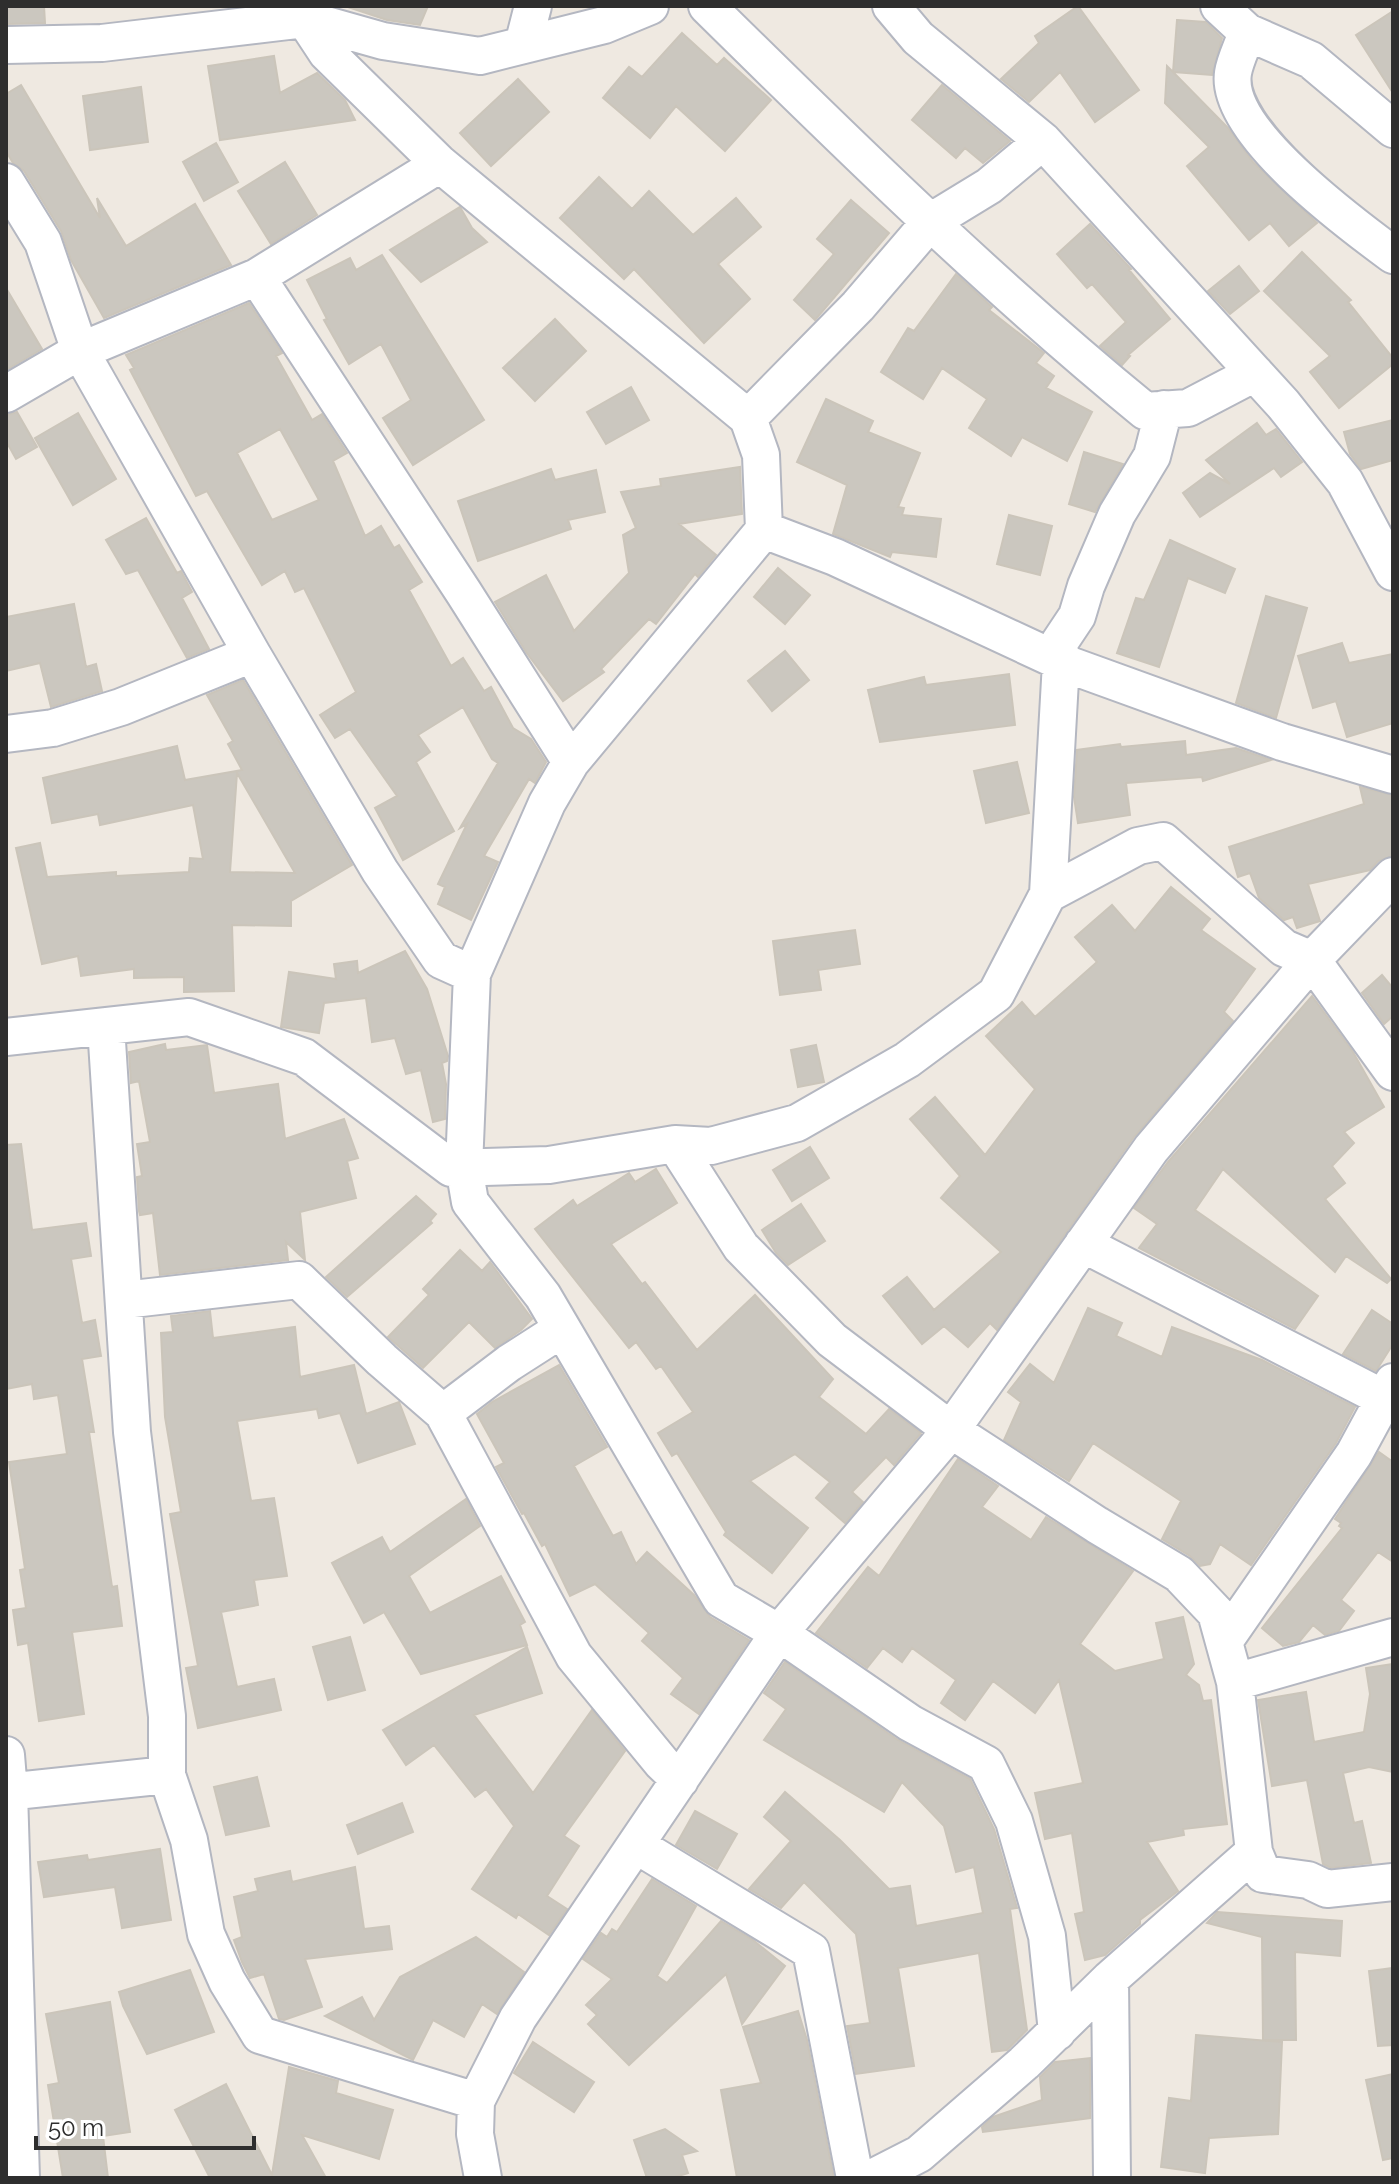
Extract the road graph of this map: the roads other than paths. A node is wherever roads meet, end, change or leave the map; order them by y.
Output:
1 (533, 6) edge
2 (650, 6) edge
3 (707, 6) edge
4 (891, 6) edge
5 (1219, 6) edge
6 (300, 12) edge
7 (1247, 32) junction
8 (6, 45) edge
9 (523, 45) junction
10 (1393, 129) edge
11 (1043, 141) junction
12 (440, 164) junction
13 (6, 182) edge
14 (930, 222) junction
15 (1393, 255) edge
16 (257, 277) junction
17 (80, 351) junction
18 (1255, 373) junction
19 (6, 394) edge
20 (1164, 409) junction
21 (748, 418) junction
22 (764, 530) junction
23 (1393, 572) edge
24 (252, 654) junction
25 (1061, 662) junction
26 (6, 734) edge
27 (571, 762) junction
28 (1393, 775) edge
29 (1393, 876) edge
30 (1048, 894) junction
31 (1312, 960) junction
32 (472, 974) junction
33 (106, 1026) junction
34 (6, 1037) edge
35 (1393, 1072) edge
36 (675, 1144) junction
37 (464, 1167) junction
38 (1083, 1244) junction
39 (124, 1300) junction
40 (562, 1329) junction
41 (1389, 1390) edge
42 (443, 1413) junction
43 (951, 1430) junction
44 (779, 1633) junction
45 (1393, 1637) edge
46 (1225, 1640) junction
47 (1235, 1682) junction
48 (6, 1755) edge
49 (167, 1775) junction
50 (680, 1780) junction
51 (8, 1792) edge
52 (636, 1845) junction
53 (1254, 1852) junction
54 (1393, 1882) edge
55 (1110, 1979) junction
56 (1057, 2032) junction
57 (476, 2101) junction
58 (21, 2178) edge
59 (483, 2178) edge
60 (855, 2178) edge
61 (872, 2178) edge
62 (1112, 2178) edge

1 - 9 street
2 - 9 street
3 - 14 street
4 - 11 street
5 - 7 street
6 - 8 street
6 - 9 street
6 - 12 street
7 - 10 street
7 - 15 street
11 - 14 street
11 - 18 street
12 - 16 street
12 - 21 street
13 - 17 street
14 - 20 street
14 - 21 street
16 - 17 street
16 - 27 street
17 - 19 street
17 - 24 street
18 - 20 street
18 - 23 street
20 - 25 street
21 - 22 street
22 - 25 street
22 - 27 street
24 - 26 street
24 - 32 street
25 - 28 street
25 - 30 street
27 - 32 street
29 - 31 street
30 - 31 street
30 - 36 street
31 - 35 street
31 - 38 street
32 - 37 street
33 - 34 street
33 - 37 street
33 - 39 street
36 - 37 street
36 - 43 street
37 - 40 street
38 - 41 street
38 - 43 street
39 - 42 street
39 - 49 street
40 - 42 street
40 - 44 street
41 - 46 street
42 - 50 street
43 - 44 street
43 - 46 street
44 - 50 street
44 - 56 street
45 - 47 street
46 - 47 street
47 - 53 street
48 - 51 street
49 - 51 street
49 - 57 street
50 - 52 street
51 - 58 street
52 - 57 street
52 - 60 street
53 - 54 street
53 - 55 street
55 - 56 street
55 - 62 street
56 - 61 street
57 - 59 street

